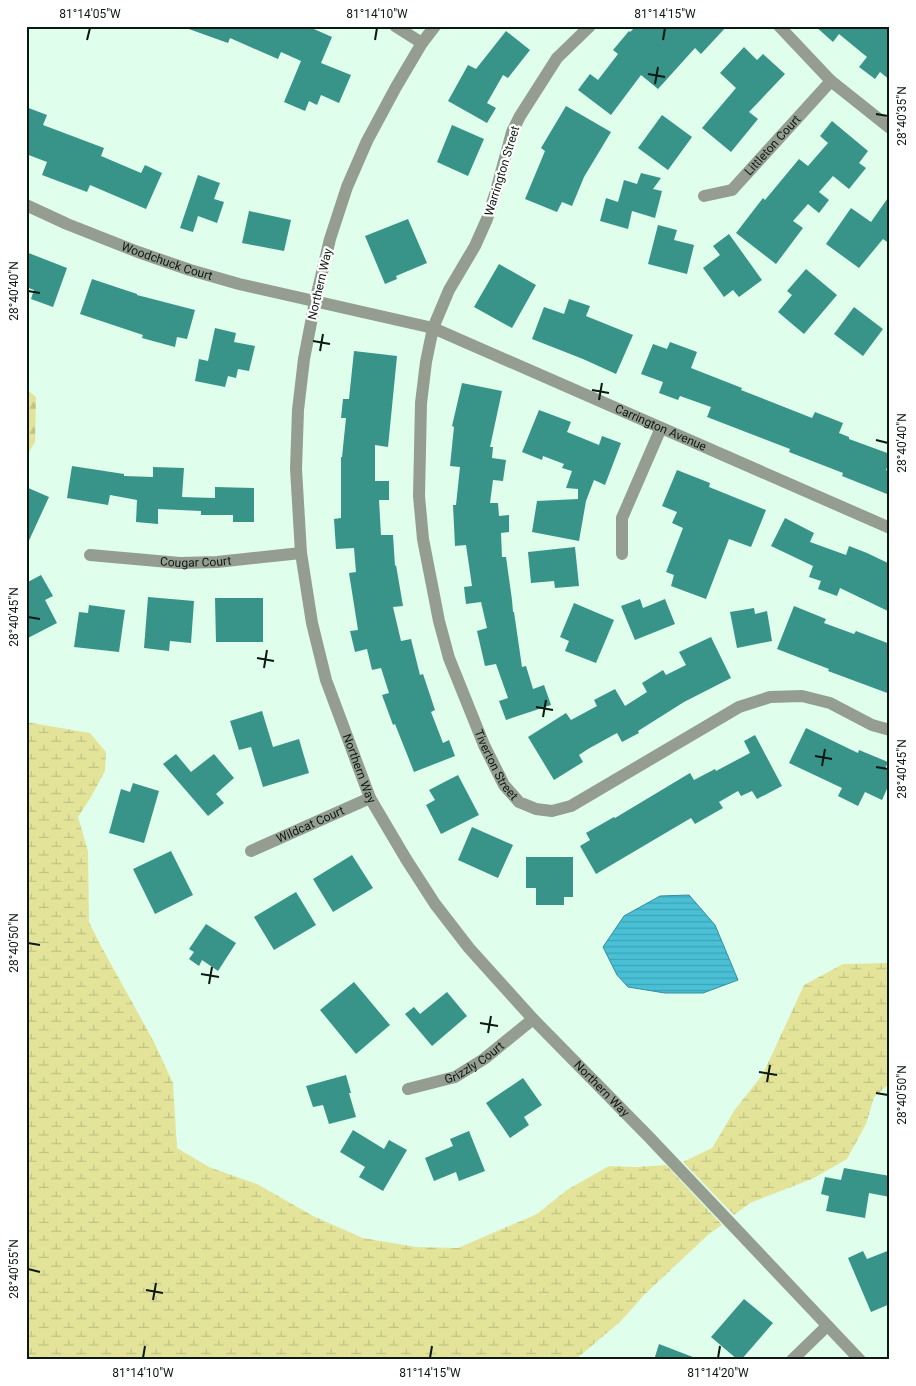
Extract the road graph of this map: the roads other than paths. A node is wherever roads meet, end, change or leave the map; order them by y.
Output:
1 (395, 26) edge
2 (435, 26) edge
3 (590, 26) edge
4 (779, 26) edge
5 (422, 43) junction
6 (831, 81) junction
7 (890, 128) edge
8 (704, 196) dead end
9 (26, 205) edge
10 (315, 302) junction
11 (433, 328) junction
12 (661, 428) junction
13 (890, 528) edge
14 (302, 553) junction
15 (622, 554) dead end
16 (90, 555) dead end
17 (890, 730) edge
18 (370, 798) junction
19 (251, 852) dead end
20 (534, 1019) junction
21 (408, 1089) dead end
22 (827, 1326) junction
23 (792, 1360) edge
24 (860, 1360) edge

1 - 5 street
2 - 5 street, Northern Way
3 - 11 street, Warrington Street
4 - 6 street
5 - 10 street, Northern Way
6 - 7 street
6 - 8 street, Littleton Court
9 - 10 street, Woodchuck Court
10 - 11 street, Carrington Avenue
10 - 14 street, Northern Way
11 - 12 street, Carrington Avenue
11 - 17 street, Tiverton Street
12 - 13 street, Carrington Avenue
12 - 15 street
14 - 16 street, Cougar Court
14 - 18 street, Northern Way
18 - 19 street, Wildcat Court
18 - 20 street, Northern Way
20 - 21 street, Grizzly Court
20 - 22 street, Northern Way
22 - 23 street
22 - 24 street, Northern Way

